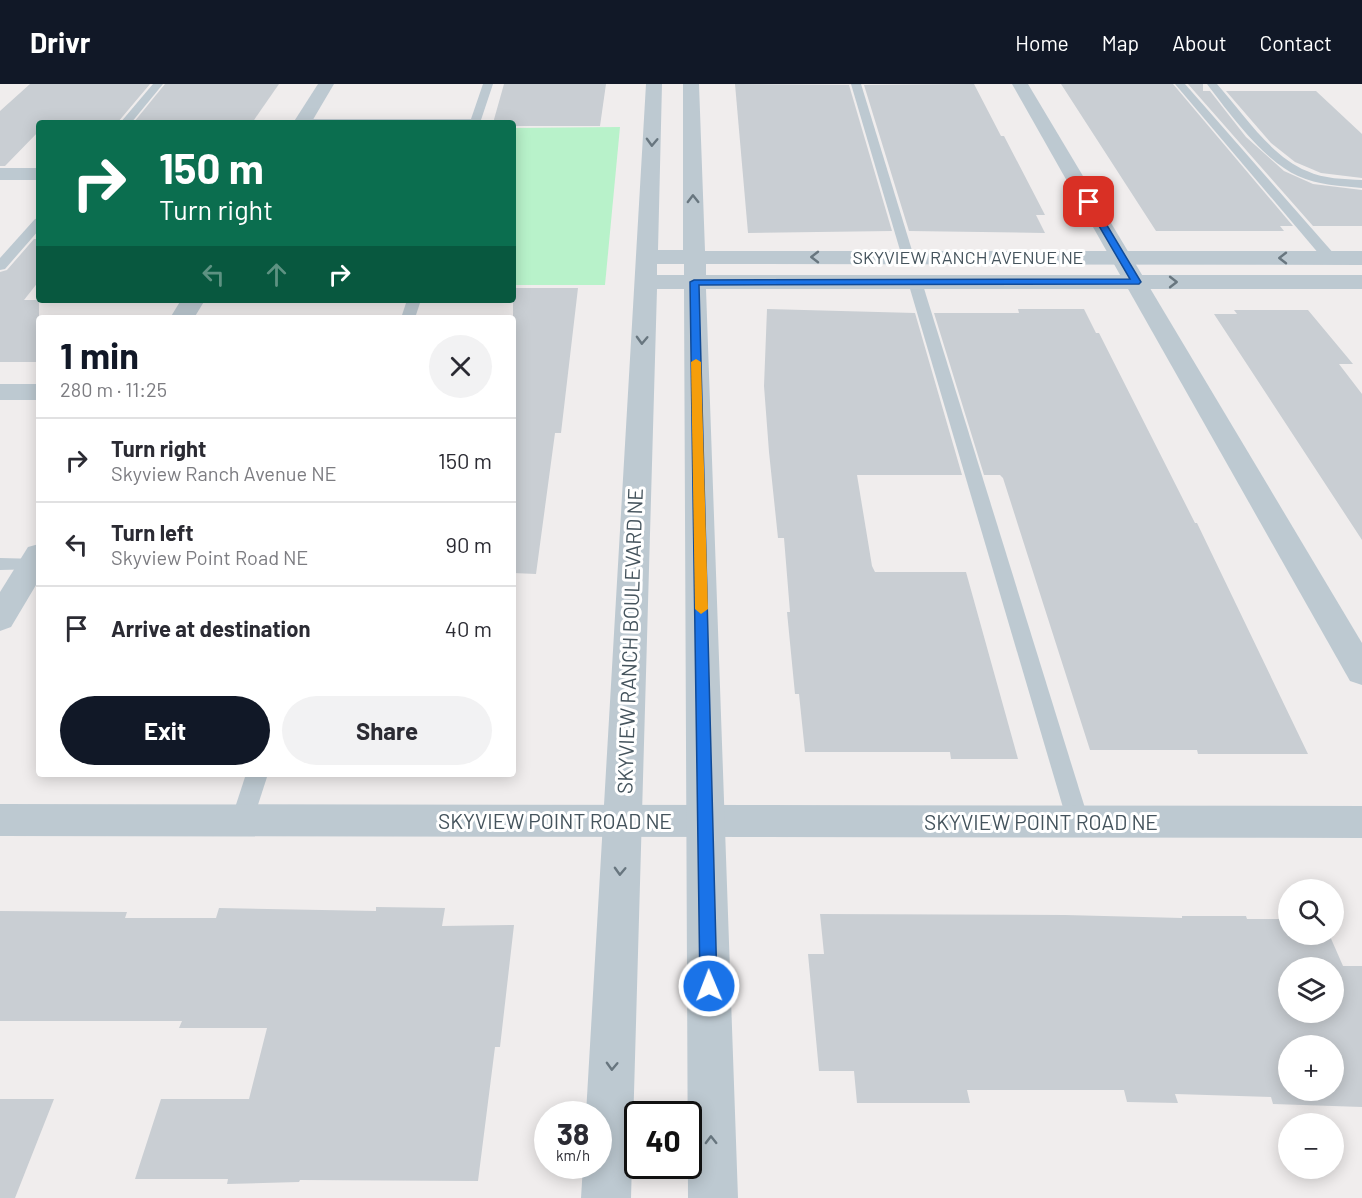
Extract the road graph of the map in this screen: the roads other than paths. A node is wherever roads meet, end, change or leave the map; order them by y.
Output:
1 (158, 84) edge
2 (326, 84) edge
3 (488, 84) edge
4 (654, 84) edge
5 (691, 84) edge
6 (856, 84) edge
7 (1020, 84) edge
8 (1180, 84) edge
9 (1212, 84) edge
10 (128, 120) edge
11 (304, 120) edge
12 (476, 120) edge
13 (0, 174) edge
14 (36, 174) edge
15 (1362, 184) edge
16 (36, 225) edge
17 (908, 257) junction
18 (1122, 258) junction
19 (1330, 258) junction
20 (1362, 258) edge
21 (0, 266) edge
22 (646, 269) junction
23 (694, 270) junction
24 (915, 282) junction
25 (1136, 282) junction
26 (1362, 282) edge
27 (0, 392) edge
28 (36, 392) edge
29 (36, 559) edge
30 (0, 564) edge
31 (0, 619) edge
32 (1362, 672) edge
33 (256, 777) edge
34 (0, 820) edge
35 (242, 820) junction
36 (622, 821) junction
37 (706, 821) junction
38 (1078, 821) junction
39 (1362, 822) edge
40 (606, 1198) edge
41 (712, 1198) edge

1 - 10 lane
2 - 11 street
3 - 12 lane
4 -> 22 street, SKYVIEW RANCH BOULEVARD NE
23 -> 5 street
6 - 17 lane
7 - 18 street
8 - 19 lane
9 - 15 lane
13 - 14 street
16 - 21 lane
17 - 18 street, SKYVIEW RANCH AVENUE NE
17 -> 23 street, SKYVIEW RANCH AVENUE NE
19 -> 18 street, SKYVIEW RANCH AVENUE NE
18 - 25 street
19 - 20 street, SKYVIEW RANCH AVENUE NE
22 - 23 street, SKYVIEW RANCH AVENUE NE
22 -> 36 street, SKYVIEW RANCH BOULEVARD NE
23 - 24 street, SKYVIEW RANCH AVENUE NE
23 - 37 street
24 - 25 street, SKYVIEW RANCH AVENUE NE
24 - 38 lane
25 -> 26 street, SKYVIEW RANCH AVENUE NE
25 - 32 street
27 - 28 street
29 - 30 lane
29 - 31 street
33 - 35 lane
34 - 35 street, SKYVIEW POINT ROAD NE
35 - 36 street, SKYVIEW POINT ROAD NE
36 - 37 street, SKYVIEW POINT ROAD NE
36 -> 40 street, SKYVIEW RANCH BOULEVARD NE
37 - 38 street, SKYVIEW POINT ROAD NE
41 -> 37 street
38 - 39 street, SKYVIEW POINT ROAD NE

